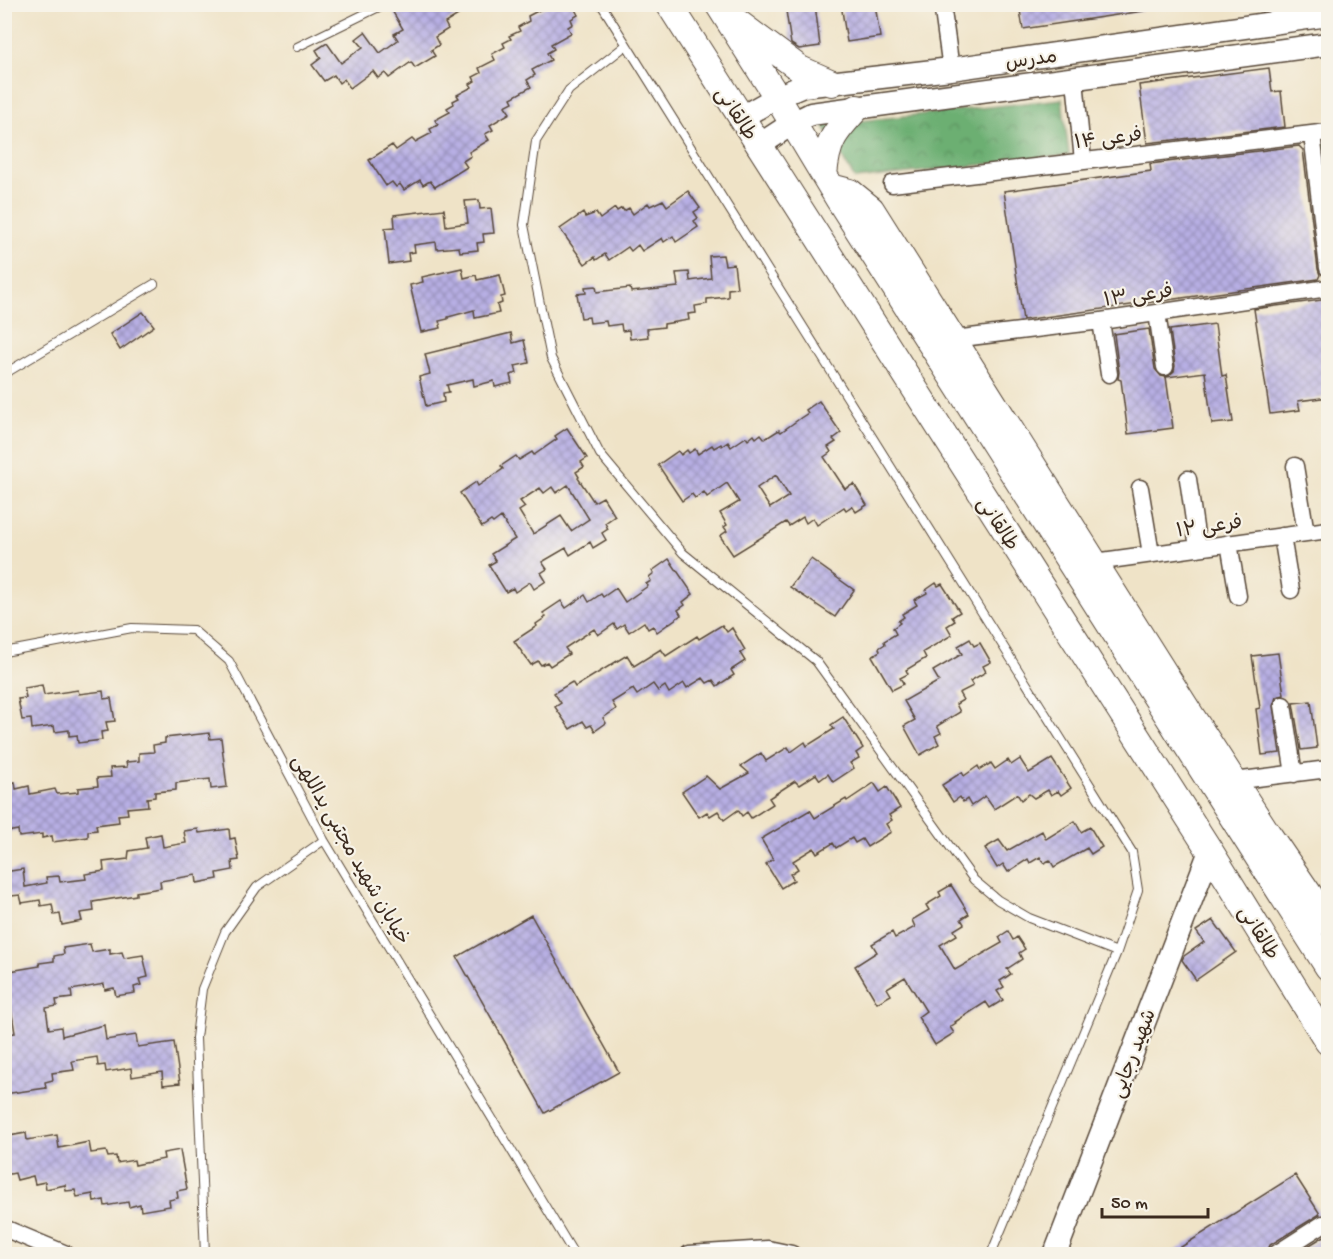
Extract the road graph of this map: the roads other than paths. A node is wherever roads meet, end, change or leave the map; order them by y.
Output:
1 (385, 4) edge
2 (601, 4) edge
3 (669, 4) edge
4 (942, 4) edge
5 (719, 7) edge
6 (1329, 15) edge
7 (1329, 44) edge
8 (625, 46) junction
9 (297, 47) dead end
10 (951, 69) junction
11 (1075, 80) junction
12 (832, 83) junction
13 (777, 97) junction
14 (857, 108) junction
15 (740, 118) junction
16 (793, 123) junction
17 (1320, 133) edge
18 (758, 146) junction
19 (1083, 161) junction
20 (827, 181) junction
21 (892, 184) dead end
22 (1329, 268) edge
23 (154, 284) dead end
24 (1329, 288) edge
25 (1157, 313) junction
26 (1101, 321) junction
27 (954, 339) junction
28 (1165, 367) dead end
29 (4, 374) edge
30 (1109, 374) dead end
31 (1295, 466) dead end
32 (1188, 478) dead end
33 (1140, 488) dead end
34 (1329, 530) edge
35 (1306, 533) junction
36 (1282, 536) junction
37 (1228, 543) junction
38 (1198, 548) junction
39 (1151, 554) junction
40 (1095, 562) junction
41 (1291, 590) dead end
42 (1238, 596) dead end
43 (4, 652) edge
44 (1283, 705) dead end
45 (1329, 769) edge
46 (1294, 774) junction
47 (1234, 781) junction
48 (324, 840) junction
49 (1209, 851) junction
50 (1329, 922) edge
51 (1117, 952) junction
52 (1329, 967) edge
53 (1329, 1042) edge
54 (1323, 1224) dead end
55 (4, 1228) edge
56 (66, 1254) edge
57 (205, 1254) edge
58 (574, 1254) edge
59 (689, 1254) edge
60 (792, 1254) edge
61 (991, 1254) edge
62 (1055, 1254) edge
63 (1276, 1254) edge

1 - 9 lane
2 - 8 lane
3 - 15 main road, طالقانی
4 - 10 street
5 - 12 main road
5 - 13 main road, طالقانی
6 - 10 main road, مدرس
7 - 11 main road, مدرس
8 - 51 lane
8 - 51 lane
10 - 12 main road, مدرس
11 - 14 main road, مدرس
11 - 19 street
12 - 13 main road, مدرس
13 - 15 main road, مدرس
13 - 16 main road, طالقانی
14 - 16 main road, مدرس
14 - 20 main road
15 - 18 main road, طالقانی
16 - 18 main road, مدرس
16 - 20 main road, طالقانی
17 - 19 street, فرعی ۱۴
17 - 22 street
18 - 49 main road, طالقانی
19 - 21 street, فرعی ۱۴
20 - 27 main road
20 - 52 main road, طالقانی
23 - 29 lane
24 - 25 street, فرعی ۱۳
25 - 26 street, فرعی ۱۳
25 - 28 street
26 - 27 street, فرعی ۱۳
26 - 30 street
27 - 40 main road
31 - 35 street
32 - 38 street
33 - 39 street
34 - 35 street, فرعی ۱۲
35 - 36 street, فرعی ۱۲
36 - 37 street, فرعی ۱۲
36 - 41 street
37 - 38 street, فرعی ۱۲
37 - 42 street
38 - 39 street, فرعی ۱۲
39 - 40 street, فرعی ۱۲
40 - 47 main road
43 - 48 lane, خیابان شهید مجتبی یداللهی
44 - 46 street
45 - 46 street
46 - 47 street
47 - 50 main road
48 - 57 lane
48 - 58 lane, خیابان شهید مجتبی یداللهی
49 - 53 main road, طالقانی
49 - 62 main road, شهید رجایی
51 - 61 lane
54 - 63 street
55 - 56 street
59 - 60 street

